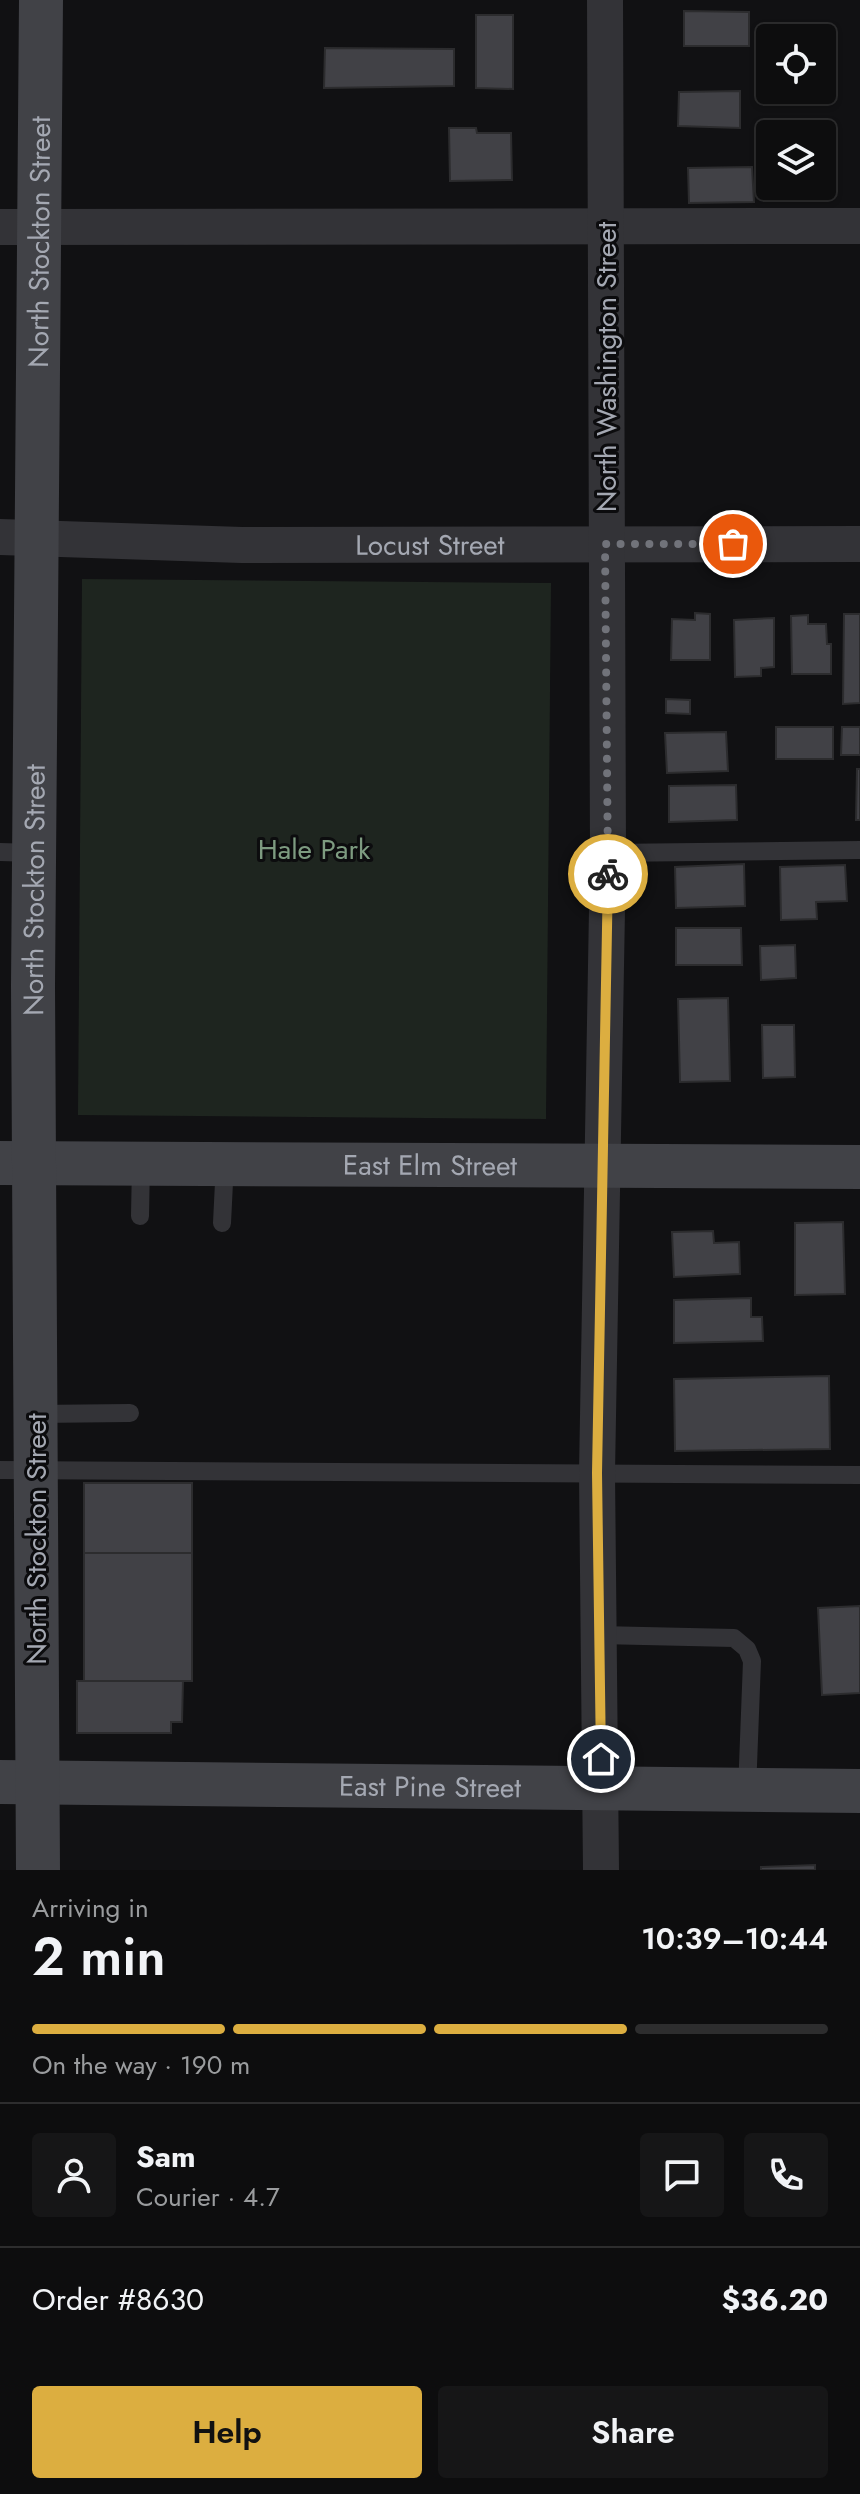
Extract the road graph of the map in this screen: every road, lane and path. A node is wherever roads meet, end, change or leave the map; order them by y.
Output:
1 (41, 0) edge
2 (605, 0) edge
3 (606, 225) junction
4 (860, 226) edge
5 (20, 227) edge
6 (19, 537) edge
7 (605, 544) junction
8 (860, 544) edge
9 (860, 850) edge
10 (17, 852) edge
11 (608, 853) junction
12 (17, 1162) edge
13 (141, 1162) junction
14 (225, 1162) junction
15 (603, 1164) junction
16 (860, 1167) edge
17 (140, 1216) dead end
18 (222, 1223) dead end
19 (130, 1413) dead end
20 (35, 1414) junction
21 (18, 1470) edge
22 (597, 1473) junction
23 (860, 1475) edge
24 (599, 1635) junction
25 (19, 1782) edge
26 (601, 1790) junction
27 (747, 1791) junction
28 (860, 1791) edge
29 (38, 1870) edge
30 (601, 1870) edge

1 - 5 street, North Stockton Street
2 - 3 street, North Washington Street
3 - 4 street
3 - 5 street
3 - 7 street, North Washington Street
5 - 6 street, North Stockton Street
6 - 7 street, Locust Street
6 - 10 street, North Stockton Street
7 - 8 street, Locust Street
7 - 11 street, North Washington Street
9 - 11 lane
10 - 12 street, North Stockton Street
11 - 15 street, North Washington Street
12 - 13 street, East Elm Street
12 - 20 street, North Stockton Street
13 - 14 street, East Elm Street
13 - 17 lane
14 - 15 street, East Elm Street
14 - 18 lane
15 - 16 street, East Elm Street
15 - 22 street, North Washington Street
19 - 20 lane
20 - 21 street, North Stockton Street
21 - 22 lane
21 - 25 street, North Stockton Street
22 - 23 lane
22 - 24 street, North Washington Street
24 - 26 street, North Washington Street
24 - 27 lane
25 - 26 street, East Pine Street
25 - 29 street, North Stockton Street
26 - 27 street, East Pine Street
26 - 30 street, North Washington Street
27 - 28 street, East Pine Street

